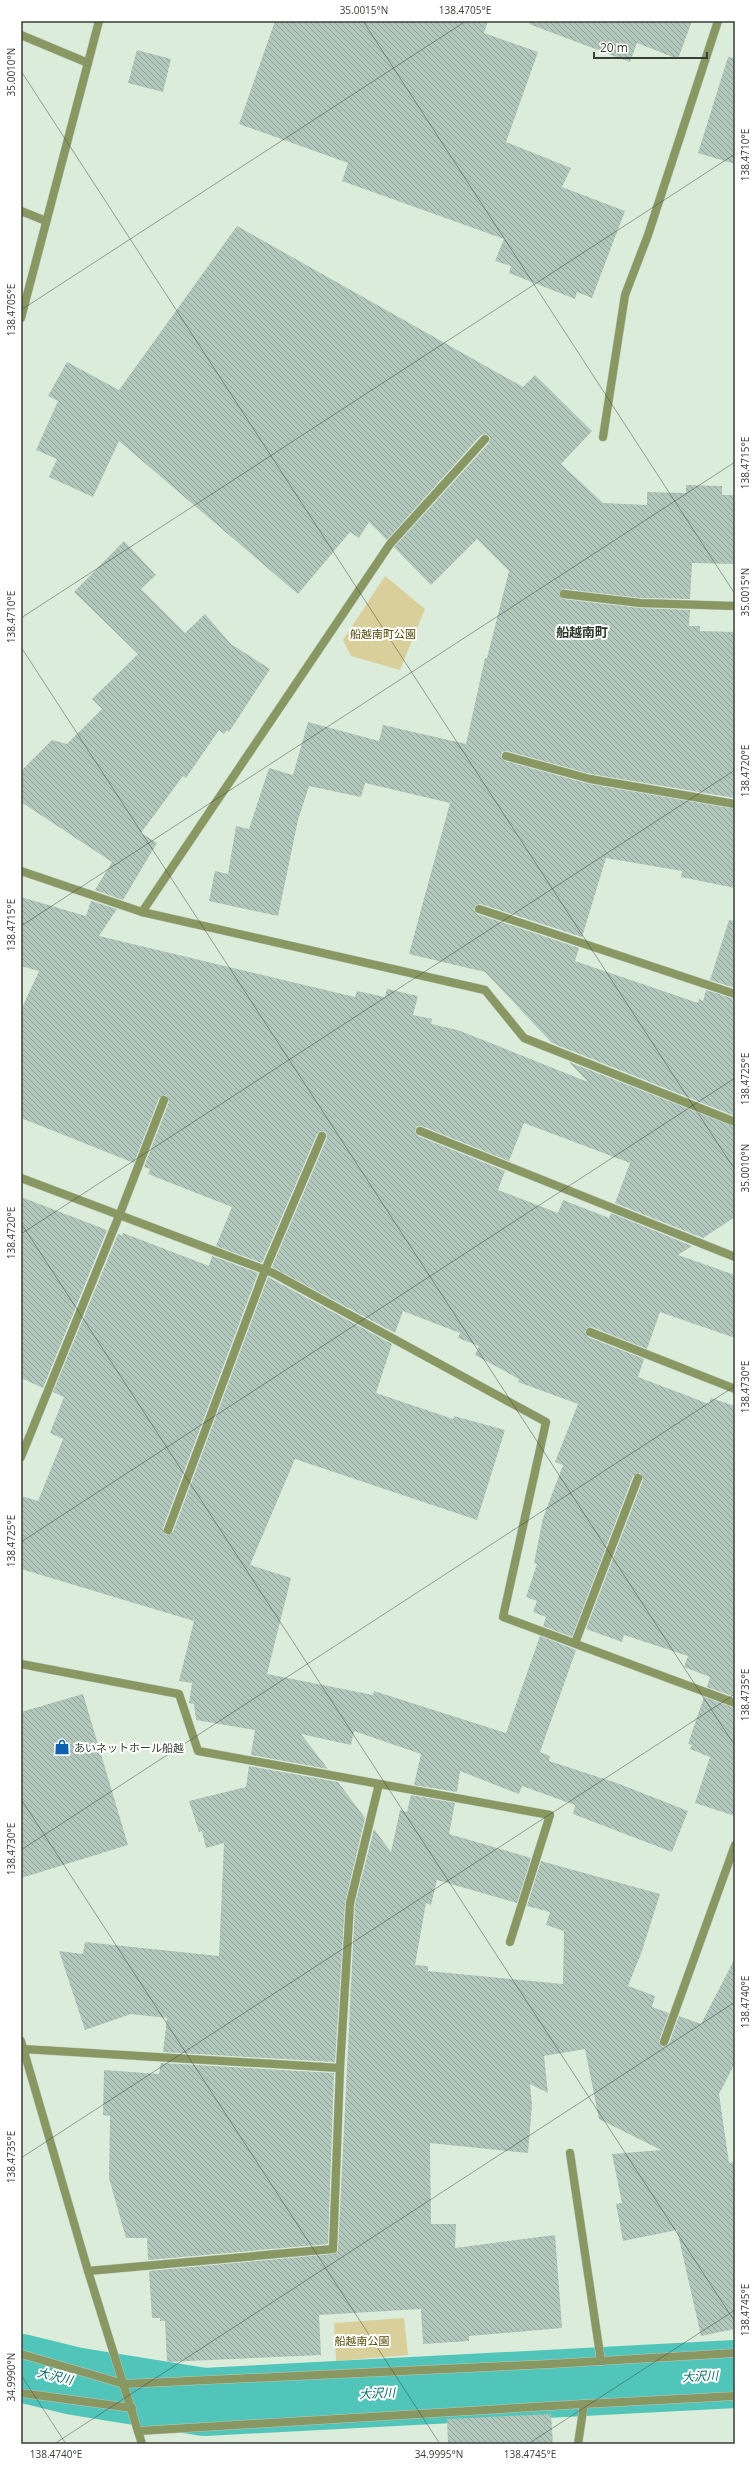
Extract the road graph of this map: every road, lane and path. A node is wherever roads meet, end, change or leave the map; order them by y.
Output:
1 (99, 21) edge
2 (718, 21) edge
3 (21, 35) edge
4 (88, 63) junction
5 (21, 211) edge
6 (46, 221) junction
7 (21, 318) edge
8 (603, 437) dead end
9 (485, 439) dead end
10 (564, 594) dead end
11 (735, 606) edge
12 (506, 756) dead end
13 (735, 804) edge
14 (21, 871) edge
15 (479, 909) dead end
16 (142, 912) junction
17 (735, 994) edge
18 (164, 1100) dead end
19 (735, 1122) edge
20 (420, 1131) dead end
21 (322, 1136) dead end
22 (21, 1178) edge
23 (120, 1216) junction
24 (735, 1257) edge
25 (265, 1270) junction
26 (590, 1332) dead end
27 (735, 1389) edge
28 (21, 1457) edge
29 (638, 1478) dead end
30 (168, 1530) dead end
31 (575, 1643) junction
32 (21, 1664) edge
33 (735, 1703) edge
34 (378, 1784) junction
35 (735, 1845) edge
36 (510, 1942) dead end
37 (664, 2042) dead end
38 (22, 2045) edge
39 (340, 2068) junction
40 (570, 2153) dead end
41 (88, 2271) junction
42 (735, 2353) edge
43 (21, 2354) edge
44 (601, 2361) junction
45 (124, 2384) junction
46 (21, 2394) edge
47 (735, 2396) edge
48 (584, 2404) junction
49 (132, 2408) junction
50 (138, 2430) junction
51 (142, 2444) edge
52 (578, 2444) edge

1 - 4 street
2 - 8 street
3 - 4 street
4 - 6 street
5 - 6 street
6 - 7 street
9 - 16 street
10 - 11 street
12 - 13 street
14 - 16 street
15 - 17 street
16 - 19 street
18 - 23 street
20 - 24 street
21 - 25 street
22 - 23 street
23 - 25 street
23 - 28 street
25 - 30 street
25 - 31 street
26 - 27 street
29 - 31 street
31 - 33 street
32 - 34 street
34 - 36 street
34 - 39 street
35 - 37 street
38 - 39 street
38 - 41 street
39 - 41 street
40 - 44 street
41 - 45 street
42 - 44 street
43 - 45 street
44 - 45 street
45 - 49 street
46 - 49 street
47 - 48 street
48 - 50 street
48 - 52 street
49 - 50 street
50 - 51 street

